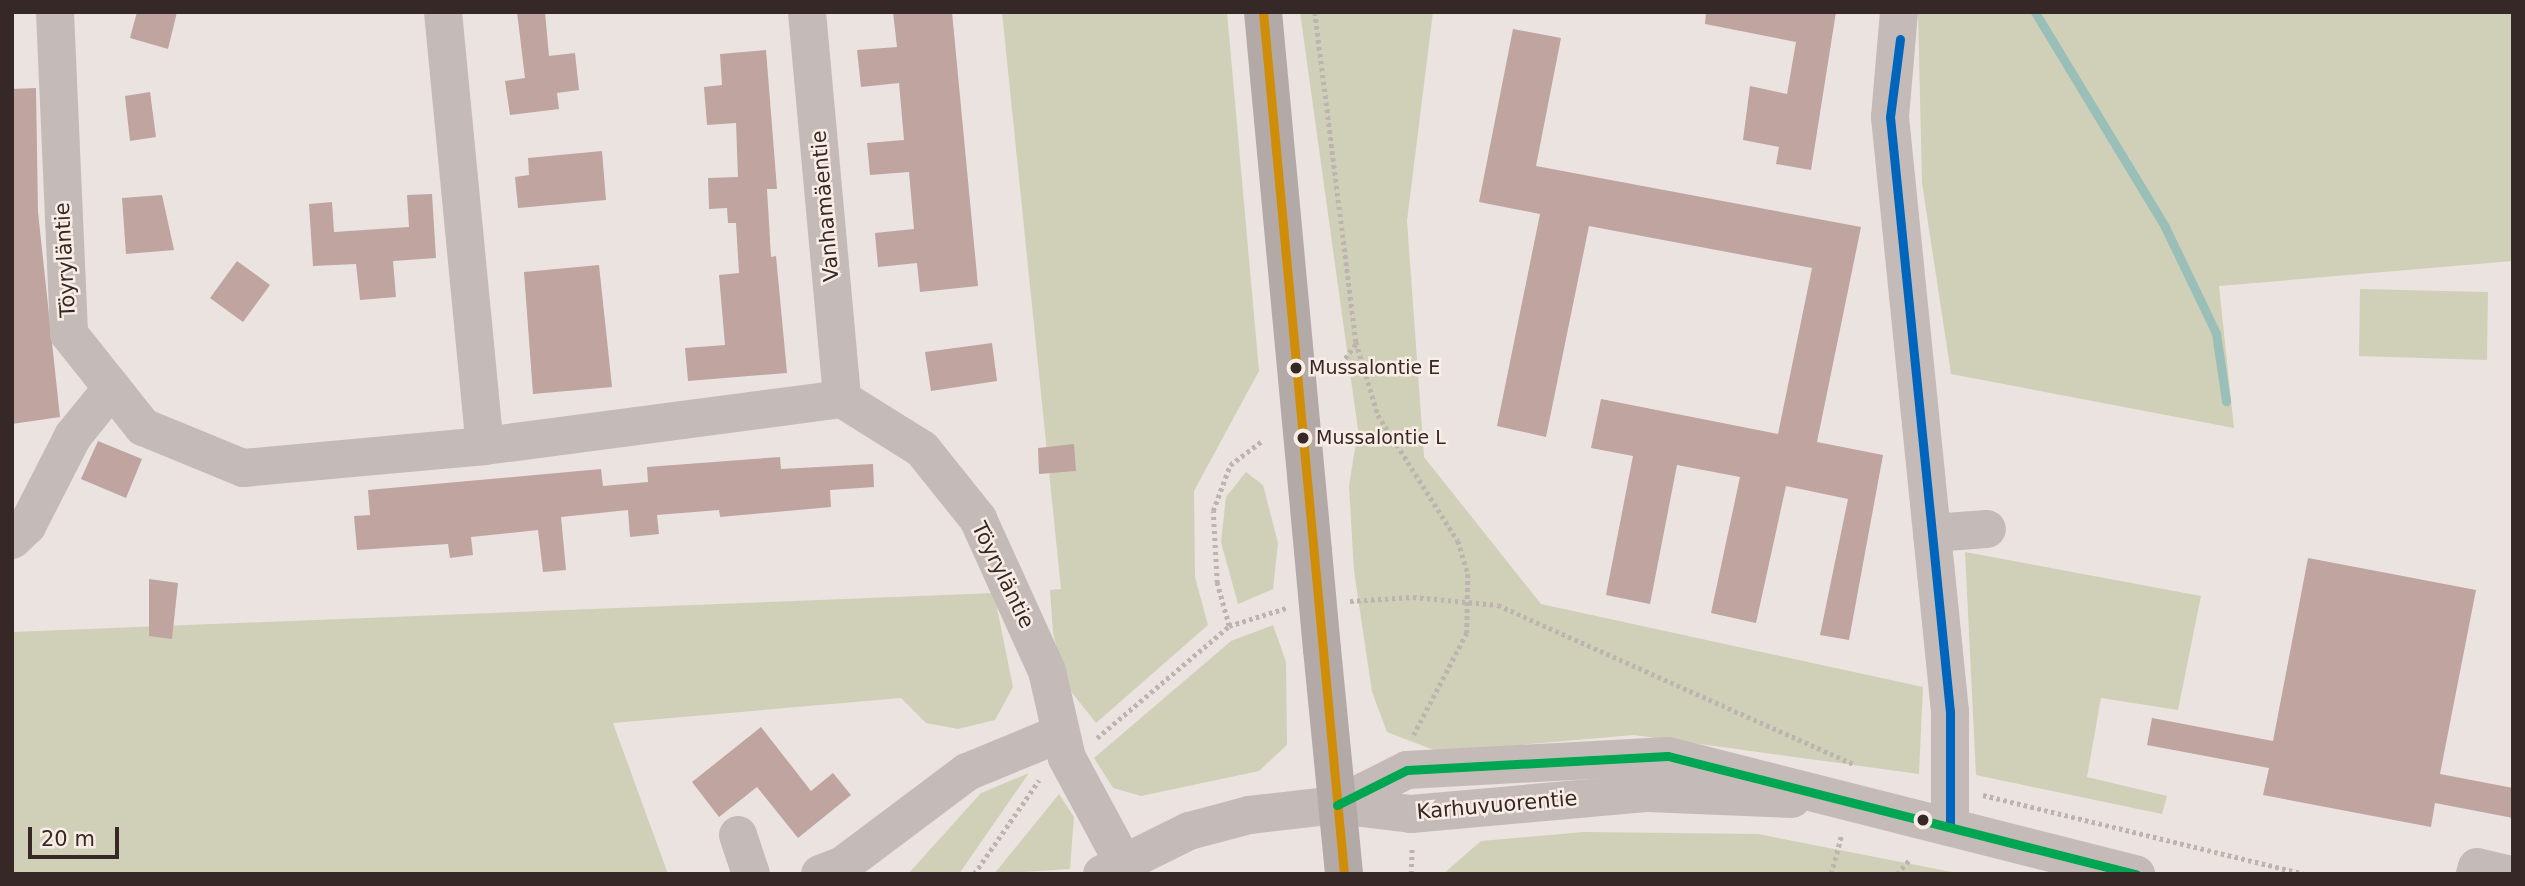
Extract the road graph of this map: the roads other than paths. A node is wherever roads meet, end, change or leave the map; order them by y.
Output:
1 (55, 12) edge
2 (443, 12) edge
3 (807, 12) edge
4 (1263, 12) edge
5 (1900, 26) edge
6 (112, 388) junction
7 (842, 399) junction
8 (485, 446) junction
9 (1987, 529) dead end
10 (1932, 533) junction
11 (12, 540) edge
12 (1059, 734) junction
13 (1337, 805) junction
14 (1836, 814) junction
15 (1950, 824) junction
16 (738, 835) dead end
17 (1112, 867) edge
18 (751, 874) edge
19 (820, 874) edge
20 (1343, 874) edge
21 (2136, 874) edge
22 (2475, 874) edge
23 (2508, 874) edge

1 - 6 street, Töyryläntie
2 - 8 street
3 - 7 street, Vanhamäentie
4 - 13 main road, bridge
5 - 10 street
6 - 8 street, Töyryläntie
6 - 11 street
7 - 8 street, Töyryläntie
7 - 12 street, Töyryläntie
9 - 10 street
10 - 15 street
12 - 17 street, Töyryläntie
12 - 19 street
13 - 14 street, Karhuvuorentie
13 - 14 street, Karhuvuorentie
13 - 17 street
13 - 20 main road
14 - 15 street, Karhuvuorentie
15 - 21 street, Karhuvuorentie
16 - 18 street
22 - 23 street

